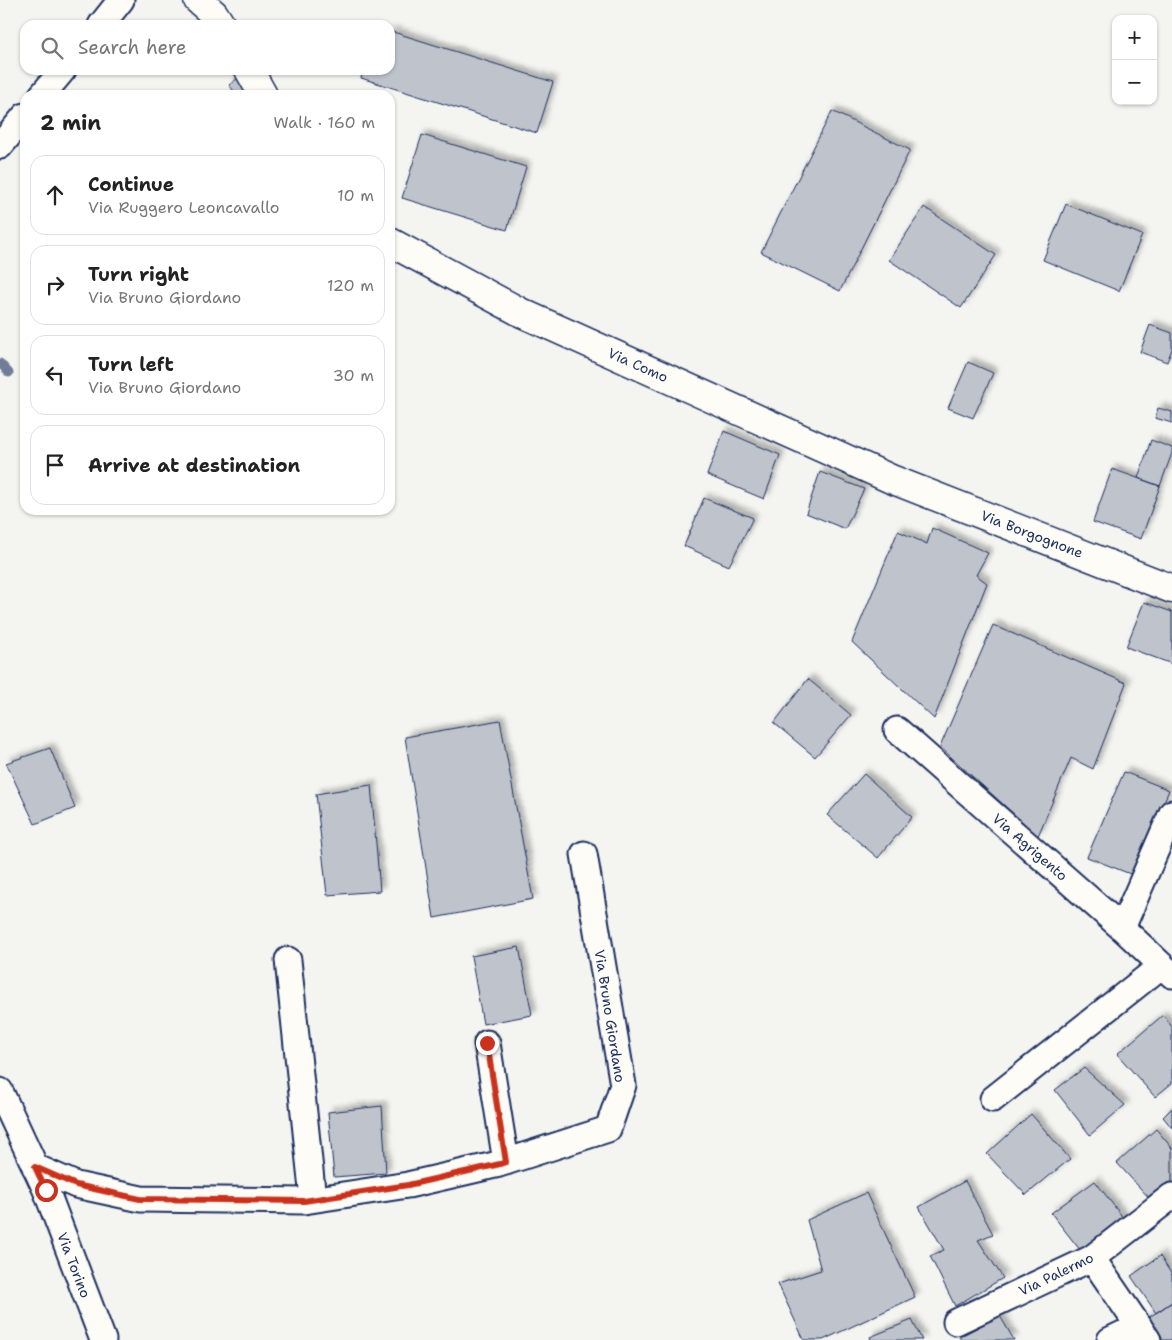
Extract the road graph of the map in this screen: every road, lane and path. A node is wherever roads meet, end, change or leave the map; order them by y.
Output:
1 (121, 0) edge
2 (198, 0) edge
3 (104, 20) edge
4 (218, 20) edge
5 (59, 75) edge
6 (252, 75) edge
7 (46, 90) edge
8 (260, 90) edge
9 (20, 122) edge
10 (0, 146) edge
11 (395, 245) edge
12 (891, 479) joint
13 (1172, 590) edge
14 (896, 730) dead end
15 (1172, 813) edge
16 (584, 854) dead end
17 (1122, 928) junction
18 (288, 960) dead end
19 (1167, 970) edge
20 (487, 1043) dead end
21 (0, 1091) edge
22 (993, 1099) dead end
23 (506, 1162) junction
24 (35, 1167) junction
25 (1172, 1196) edge
26 (313, 1199) junction
27 (1092, 1258) junction
28 (956, 1322) dead end
29 (1143, 1333) edge
30 (103, 1340) edge
31 (1110, 1340) edge

1 - 3 street
2 - 4 street
5 - 7 street
6 - 8 street
9 - 10 street
11 - 12 street, Via Como
12 - 13 street, Via Borgognone
14 - 17 street, Via Agrigento
15 - 17 street
16 - 23 street, Via Bruno Giordano
17 - 19 street, Via Agrigento
18 - 26 street
19 - 22 street, Via Agrigento
20 - 23 street
21 - 24 street, Via Torino
23 - 26 street, Via Bruno Giordano
24 - 26 street, Via Bruno Giordano
24 - 30 street, Via Torino
25 - 27 street, Via Palermo
27 - 28 street, Via Palermo
27 - 29 street
29 - 31 street

